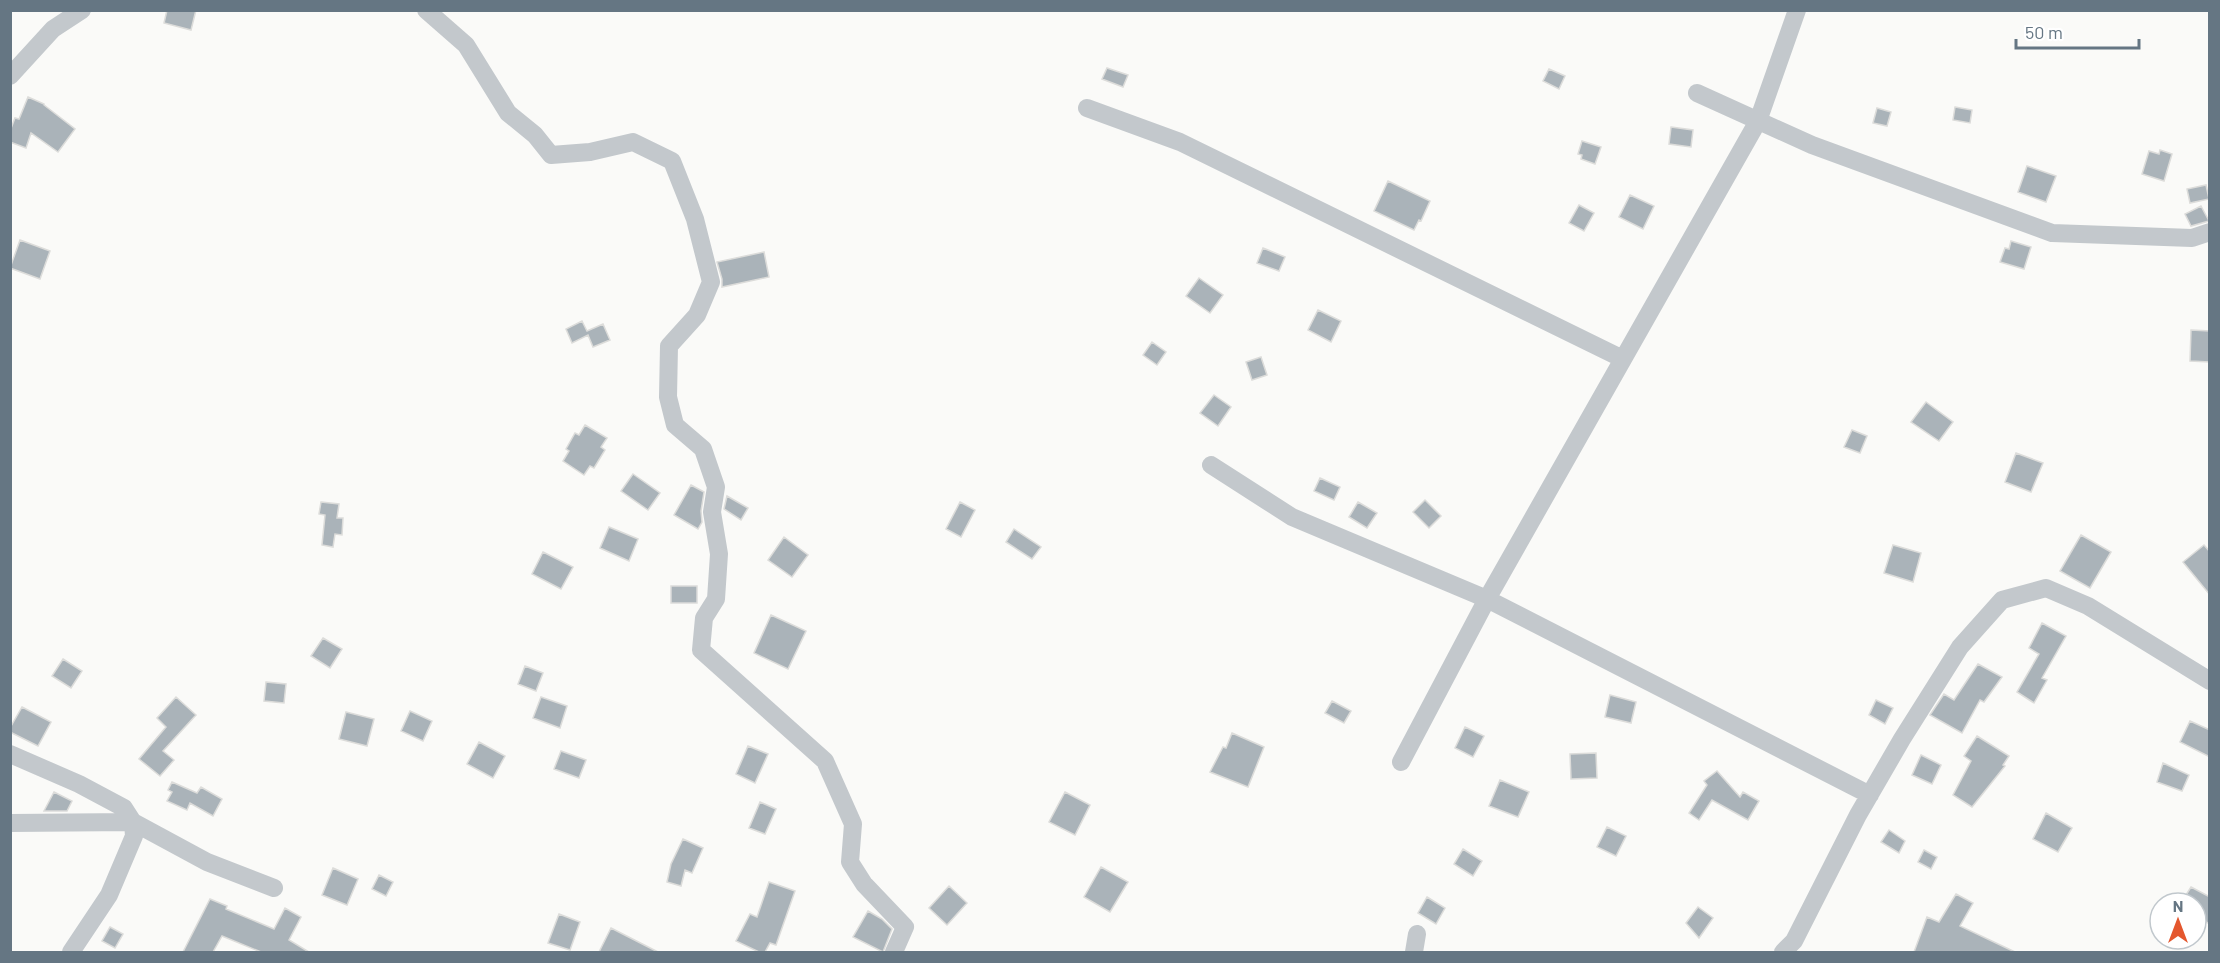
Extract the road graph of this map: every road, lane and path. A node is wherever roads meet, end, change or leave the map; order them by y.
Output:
1 (82, 10) edge
2 (426, 10) edge
3 (1797, 10) edge
4 (10, 76) edge
5 (1698, 93) dead end
6 (1087, 108) dead end
7 (1758, 121) junction
8 (2210, 232) edge
9 (1623, 359) junction
10 (1211, 465) dead end
11 (1487, 599) junction
12 (2210, 681) edge
13 (10, 753) edge
14 (1401, 762) dead end
15 (1870, 795) junction
16 (133, 822) junction
17 (10, 823) edge
18 (274, 888) dead end
19 (1417, 933) dead end
20 (71, 952) edge
21 (894, 952) edge
22 (1414, 952) edge
23 (1783, 952) edge

1 - 4 street
2 - 21 street
3 - 7 street
5 - 7 street
6 - 9 street
7 - 8 street
7 - 9 street
9 - 11 street
10 - 11 street
11 - 14 street
11 - 15 street
12 - 15 street
13 - 16 street
15 - 23 street
16 - 17 street
16 - 18 street
16 - 20 street
19 - 22 street

